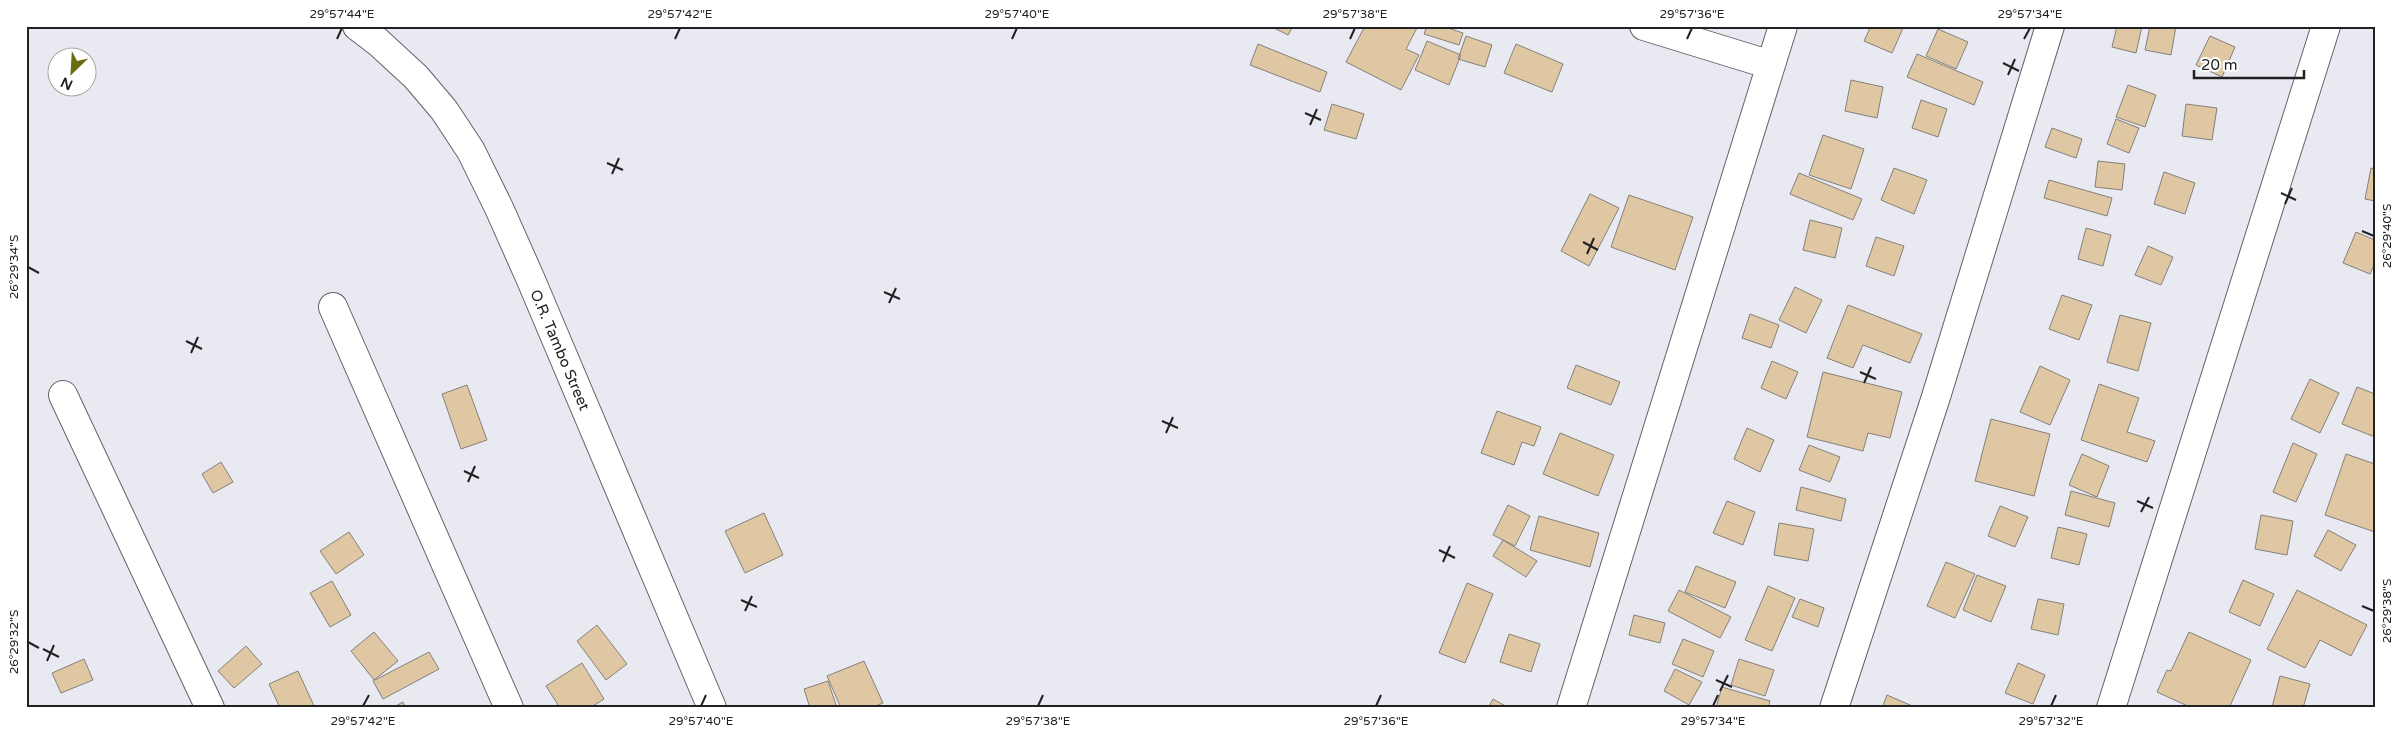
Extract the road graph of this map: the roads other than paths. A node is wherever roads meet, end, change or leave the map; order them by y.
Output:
1 (356, 26) edge
2 (1644, 26) edge
3 (1783, 26) edge
4 (2050, 26) edge
5 (2326, 26) edge
6 (1771, 65) junction
7 (333, 307) dead end
8 (63, 395) dead end
9 (210, 708) edge
10 (509, 708) edge
11 (712, 708) edge
12 (1571, 708) edge
13 (1834, 708) edge
14 (2111, 708) edge

1 - 11 street, O.R. Tambo Street
2 - 6 street
3 - 6 street
4 - 13 street
5 - 14 street
6 - 12 street
7 - 10 street
8 - 9 street

